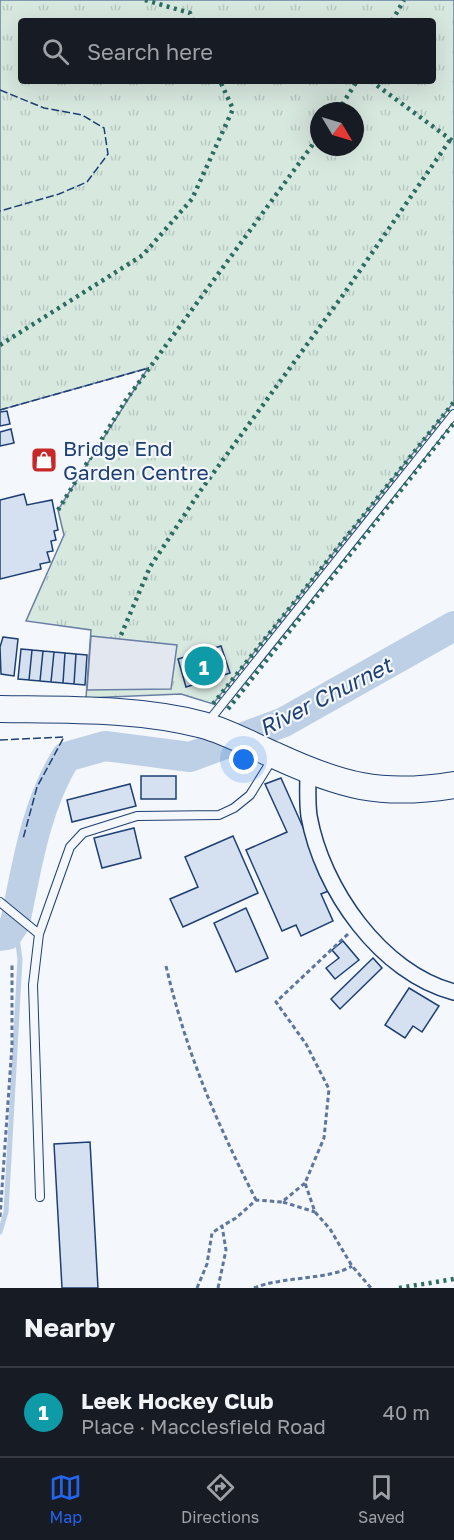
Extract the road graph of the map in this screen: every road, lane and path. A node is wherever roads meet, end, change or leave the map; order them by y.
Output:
1 (454, 414) edge
2 (0, 709) edge
3 (212, 728) junction
4 (270, 753) junction
5 (308, 771) junction
6 (454, 785) edge
7 (3, 905) edge
8 (359, 924) junction
9 (39, 934) junction
10 (12, 964) dead end
11 (166, 966) dead end
12 (454, 992) edge
13 (305, 1183) junction
14 (40, 1197) dead end
15 (256, 1200) junction
16 (282, 1202) junction
17 (315, 1212) junction
18 (0, 1217) edge
19 (222, 1226) junction
20 (352, 1266) junction
21 (197, 1288) edge
22 (218, 1288) edge
23 (254, 1288) edge
24 (371, 1288) edge

1 - 3 lane
2 - 3 highway
3 - 4 highway
4 - 5 highway
4 - 9 lane
5 - 6 highway
5 - 8 street
7 - 9 lane
8 - 12 street
8 - 13 path
9 - 14 lane
10 - 18 path
11 - 15 path
13 - 16 path
13 - 17 path
15 - 16 path
15 - 19 path
16 - 17 path
17 - 20 path
19 - 21 path
19 - 22 path
20 - 23 path
20 - 24 path

